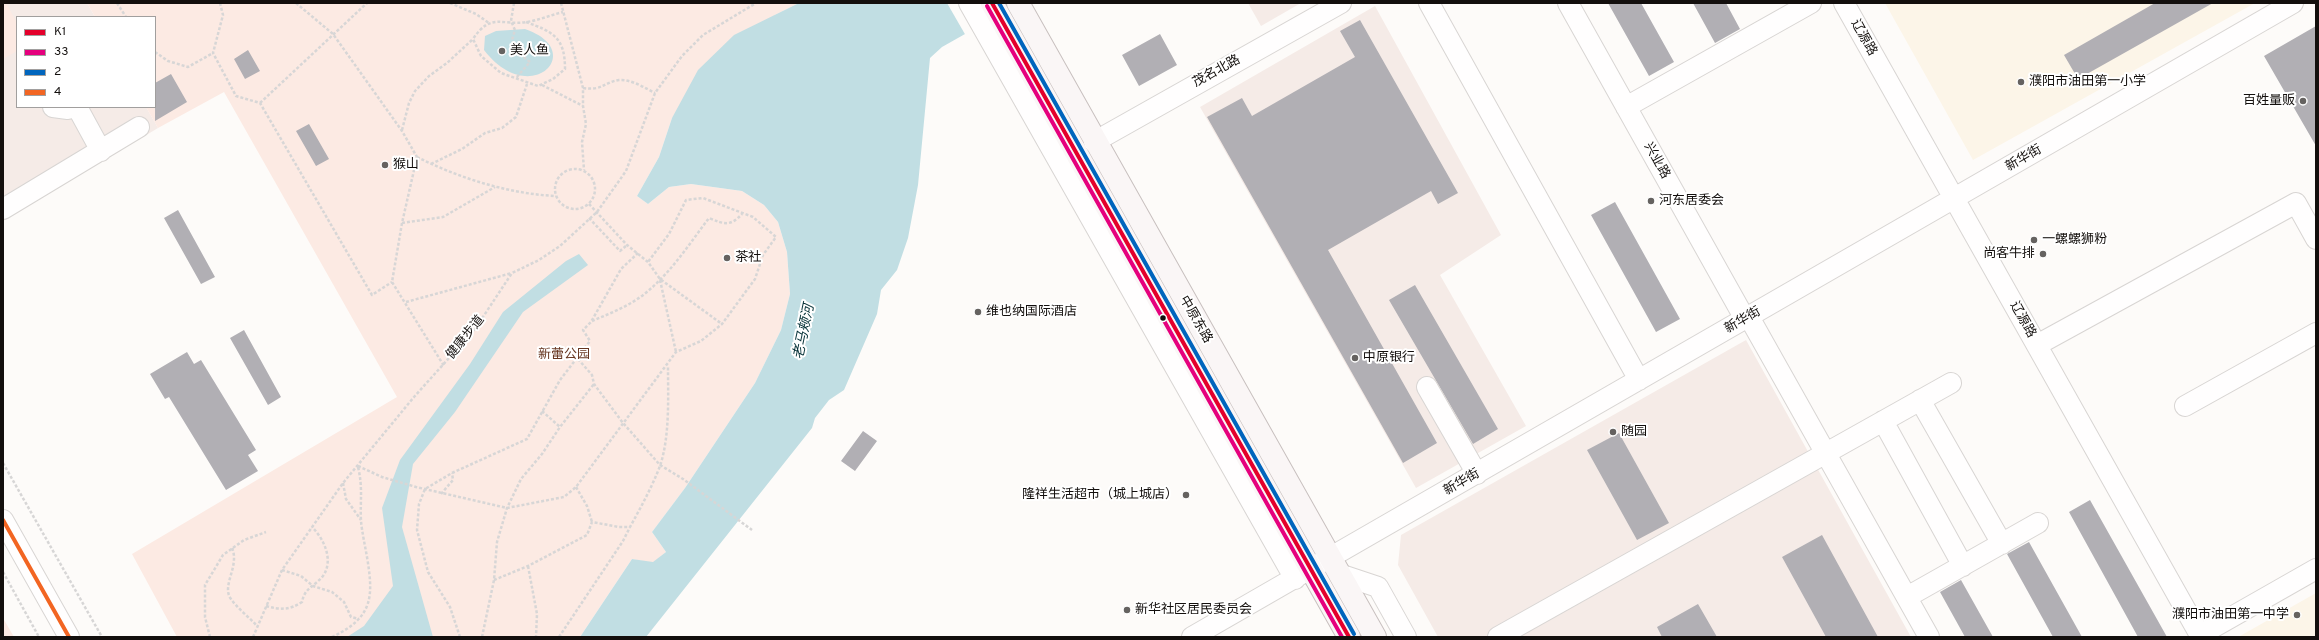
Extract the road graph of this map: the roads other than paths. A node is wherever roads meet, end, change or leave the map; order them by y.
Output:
1 (970, 3) edge
2 (992, 3) edge
3 (1341, 3) edge
4 (1429, 3) edge
5 (1568, 3) edge
6 (1812, 3) edge
7 (1844, 3) edge
8 (2293, 3) edge
9 (1020, 7) edge
10 (995, 28) junction
11 (1626, 107) junction
12 (60, 108) edge
13 (72, 108) edge
14 (77, 108) edge
15 (139, 127) dead end
16 (1094, 142) junction
17 (101, 151) junction
18 (1954, 199) junction
19 (3, 209) edge
20 (2316, 239) edge
21 (1747, 318) junction
22 (2316, 333) edge
23 (2036, 345) junction
24 (1640, 380) junction
25 (1951, 383) dead end
26 (1427, 387) dead end
27 (1920, 400) junction
28 (2185, 406) dead end
29 (1883, 421) junction
30 (1826, 454) junction
31 (1477, 474) junction
32 (3, 520) edge
33 (2038, 523) dead end
34 (2002, 544) junction
35 (1335, 566) junction
36 (1962, 566) junction
37 (2316, 569) edge
38 (1303, 574) junction
39 (1907, 597) junction
40 (2201, 636) edge
41 (69, 637) edge
42 (1192, 637) edge
43 (1349, 637) edge
44 (1375, 637) edge
45 (1406, 637) edge
46 (1498, 637) edge
47 (1929, 637) edge

1 - 10 street
2 - 10 main road, 中原东路
3 - 16 street, 茂名北路
4 - 24 street
5 - 11 street, 兴业路
6 - 11 street
7 - 18 street, 辽源路
8 - 18 street, 新华街
9 - 16 main road, 中原东路
10 - 38 main road, 中原东路
11 - 21 street, 兴业路
12 - 13 street
14 - 17 street
15 - 17 street
16 - 35 main road, 中原东路
17 - 19 street
18 - 21 street, 新华街
18 - 23 street, 辽源路
20 - 23 street
21 - 24 street, 新华街
21 - 30 street, 兴业路
22 - 28 street
23 - 40 street, 辽源路
24 - 31 street, 新华街
25 - 27 street
26 - 31 street
27 - 29 street
27 - 34 street
29 - 30 street
29 - 36 street
30 - 39 street, 兴业路
30 - 46 street
31 - 35 street, 新华街
32 - 41 street
33 - 34 street
34 - 36 street
35 - 38 street, 新华街
35 - 44 main road, 中原东路
35 - 45 street
36 - 39 street
37 - 40 street
38 - 42 street, 新华街
38 - 43 main road, 中原东路
39 - 47 street, 兴业路

